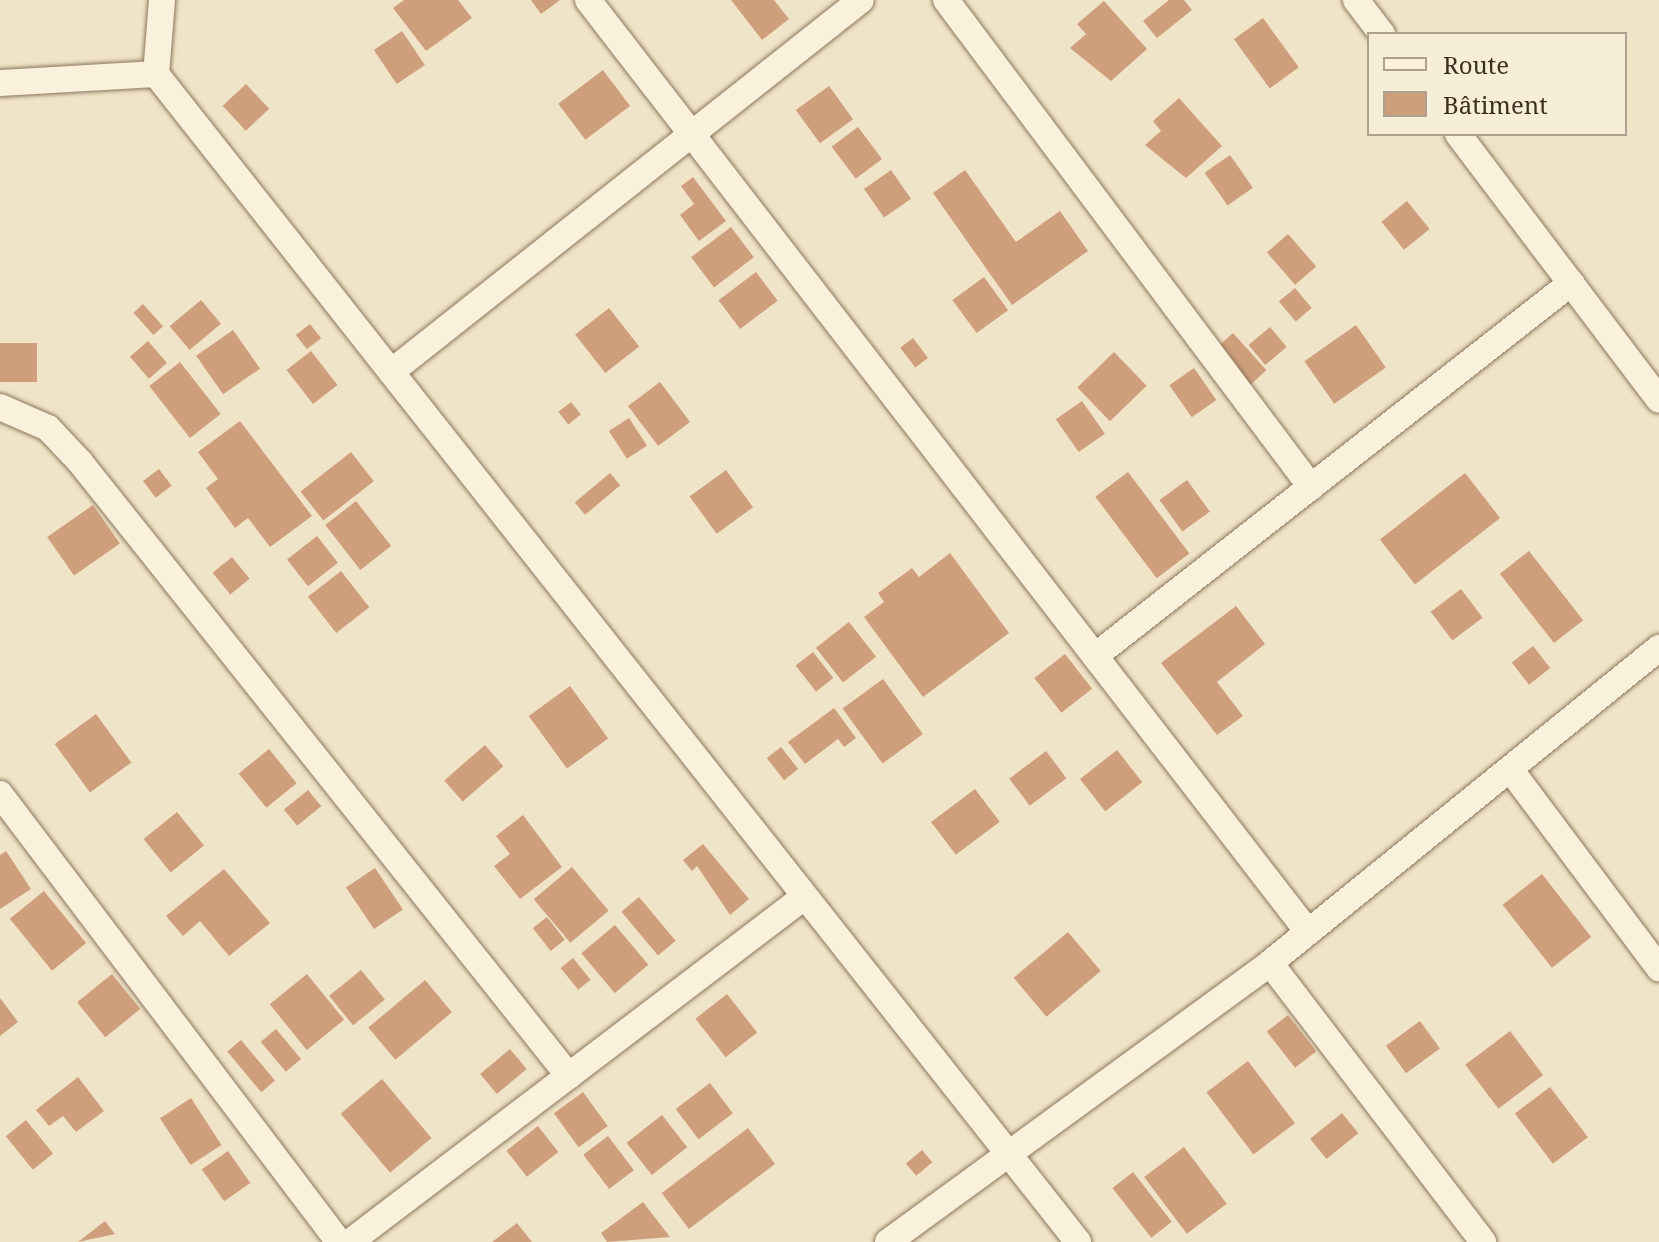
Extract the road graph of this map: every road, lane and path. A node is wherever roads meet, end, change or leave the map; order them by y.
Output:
1 (162, 0) edge
2 (588, 0) edge
3 (861, 0) edge
4 (946, 0) edge
5 (1356, 0) edge
6 (1380, 32) edge
7 (156, 74) junction
8 (0, 83) edge
9 (693, 133) junction
10 (1460, 136) edge
11 (1571, 283) junction
12 (391, 372) junction
13 (1659, 400) edge
14 (0, 407) edge
15 (1311, 487) junction
16 (1659, 648) edge
17 (1095, 656) junction
18 (1510, 769) junction
19 (0, 794) edge
20 (804, 897) junction
21 (1308, 932) junction
22 (1270, 963) junction
23 (1659, 968) edge
24 (569, 1076) junction
25 (1007, 1151) junction
26 (339, 1242) edge
27 (350, 1242) edge
28 (888, 1242) edge
29 (1078, 1242) edge
30 (1483, 1242) edge

1 - 7 street
2 - 9 street
3 - 9 street
4 - 15 street
5 - 6 street
7 - 8 street
7 - 12 street
9 - 12 street
9 - 17 street
10 - 11 street
11 - 13 street
11 - 15 street
12 - 20 street
14 - 24 street
15 - 17 street
16 - 18 street
17 - 21 street
18 - 21 street
18 - 23 street
19 - 26 street
20 - 24 street
20 - 25 street
21 - 22 street
22 - 25 street
22 - 30 street
24 - 27 street
25 - 28 street
25 - 29 street

